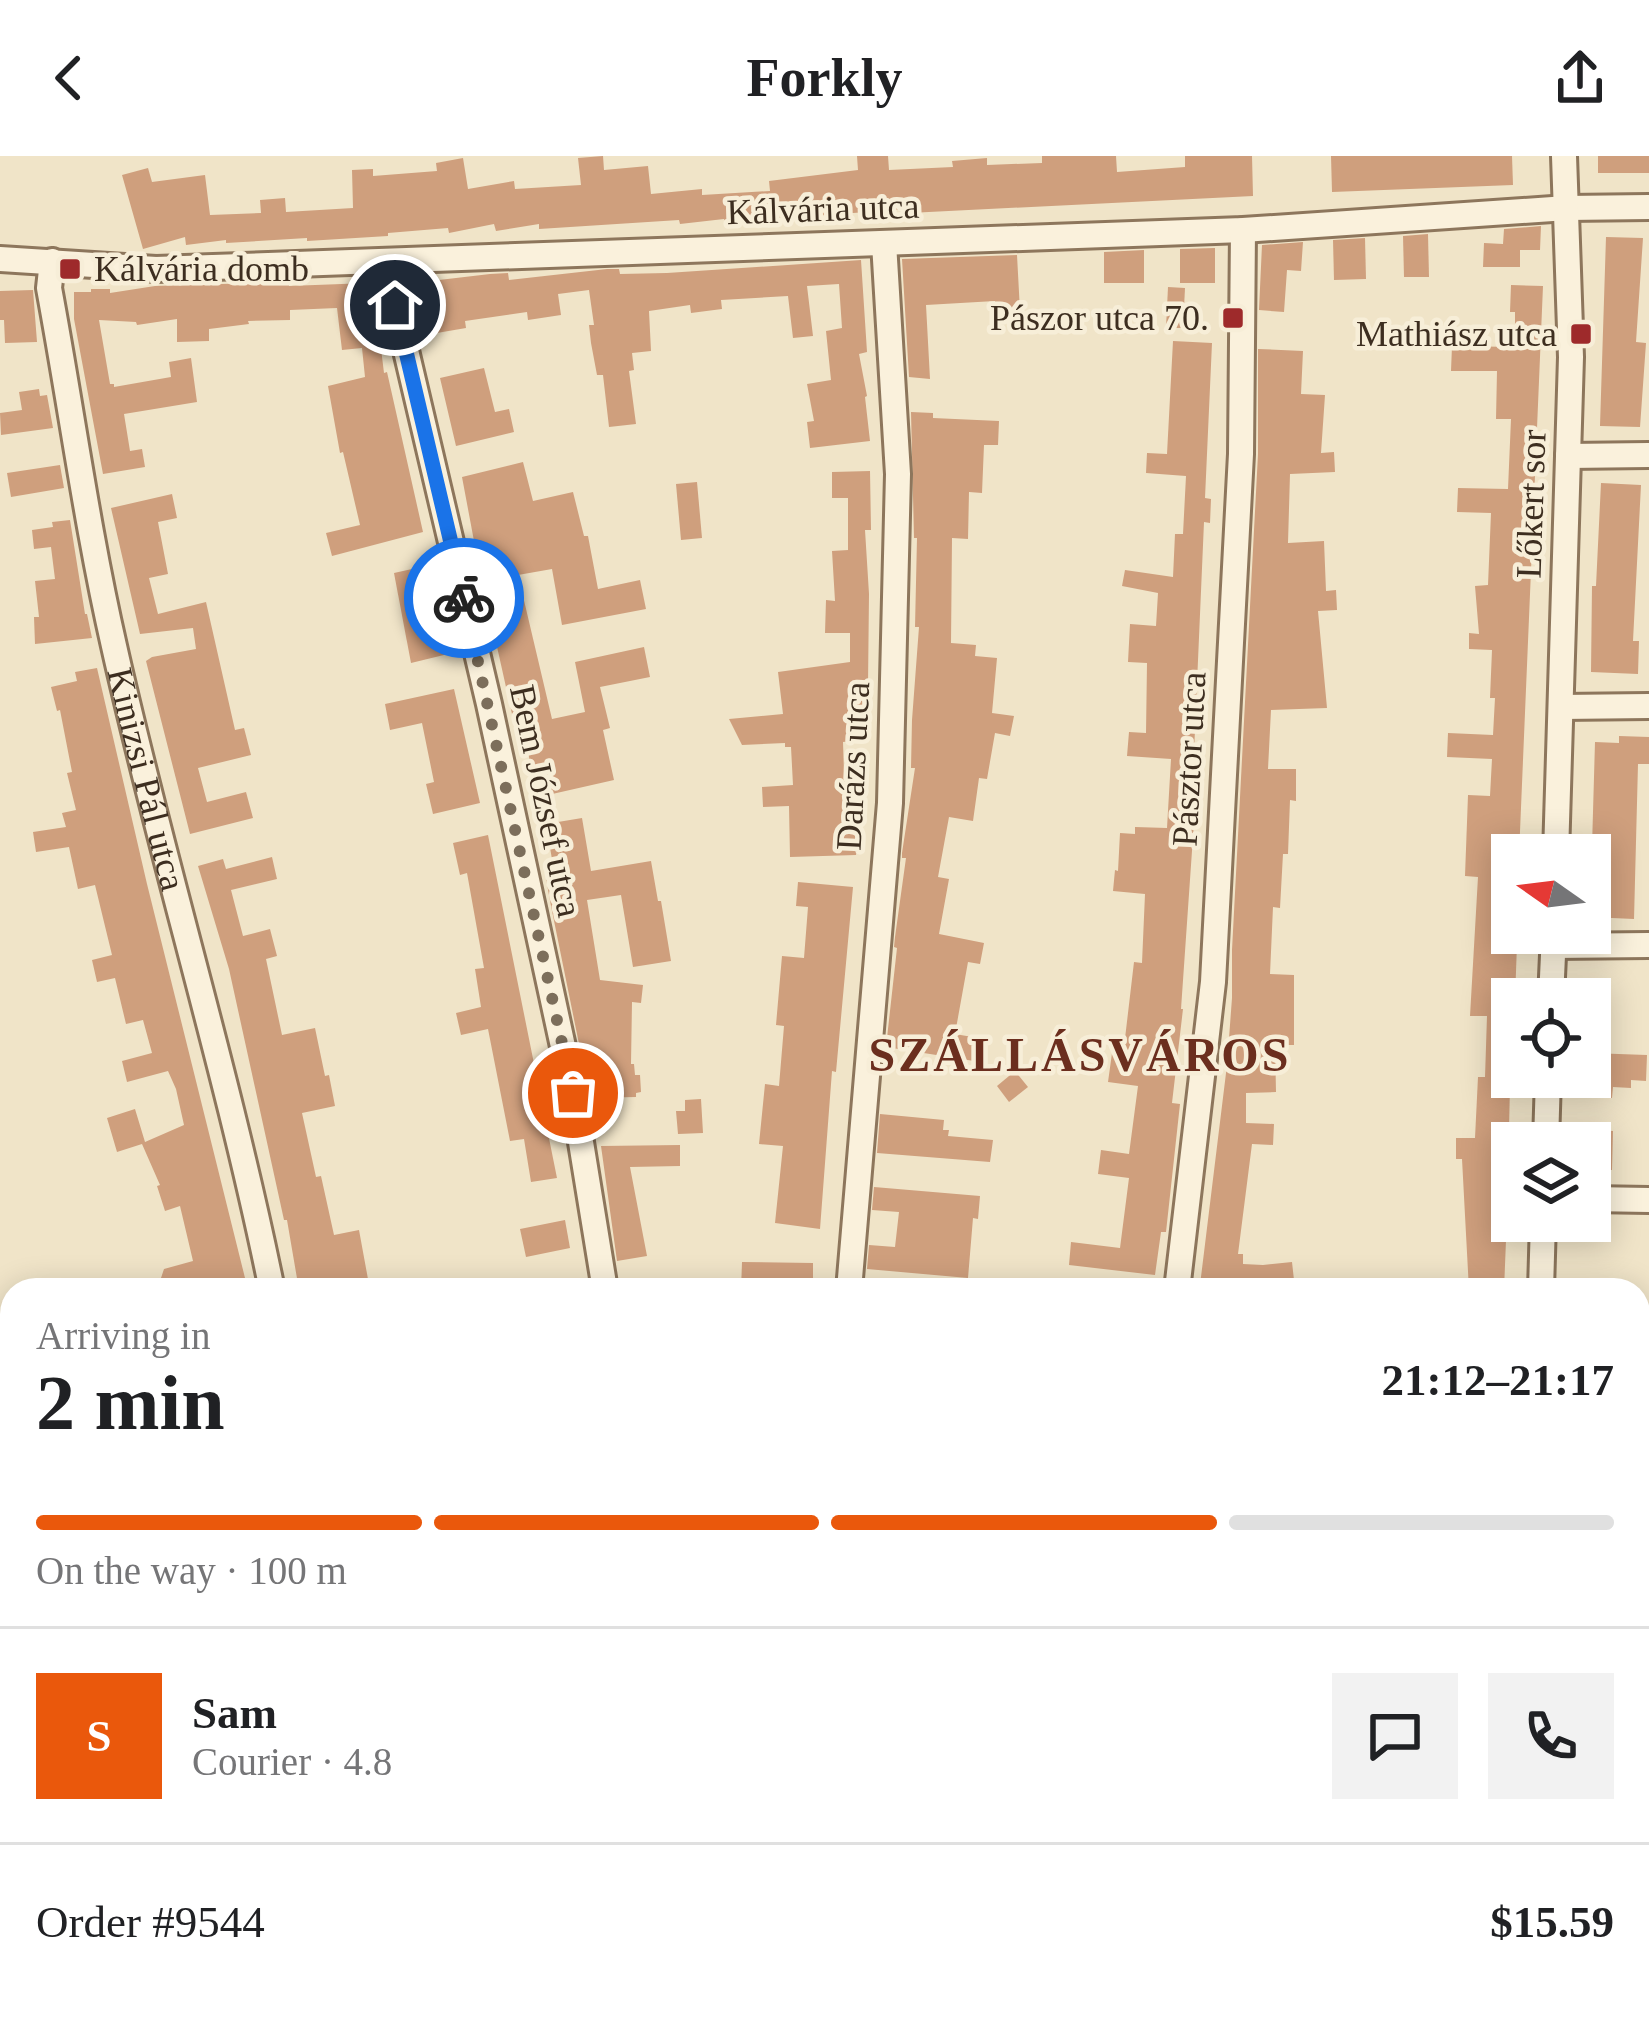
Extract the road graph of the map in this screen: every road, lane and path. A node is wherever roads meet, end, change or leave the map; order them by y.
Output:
1 (1564, 156) edge
2 (1649, 207) edge
3 (1567, 208) junction
4 (1244, 230) junction
5 (884, 243) junction
6 (0, 259) edge
7 (52, 261) junction
8 (385, 261) junction
9 (1649, 455) edge
10 (1568, 456) junction
11 (1649, 706) edge
12 (1561, 707) junction
13 (1557, 834) edge
14 (1611, 942) edge
15 (1649, 944) edge
16 (1611, 1199) edge
17 (1649, 1200) edge
18 (1542, 1242) edge
19 (270, 1278) edge
20 (603, 1278) edge
21 (850, 1278) edge
22 (1178, 1278) edge
23 (1541, 1278) edge

1 - 3 street, Lőkert sor
2 - 3 street, Kálvária utca
3 - 4 street, Kálvária utca
3 - 10 street, Lőkert sor
4 - 5 street, Kálvária utca
4 - 22 street, Pásztor utca
5 - 8 street, Kálvária utca
5 - 21 street, Darázs utca
6 - 7 street, Kálvária utca
7 - 8 street, Kálvária utca
7 - 19 street, Kinizsi Pál utca
8 - 20 street, Bem József utca
9 - 10 street
10 - 12 street, Lőkert sor
11 - 12 street
12 - 13 street, Lőkert sor
14 - 15 street
16 - 17 street
18 - 23 street

